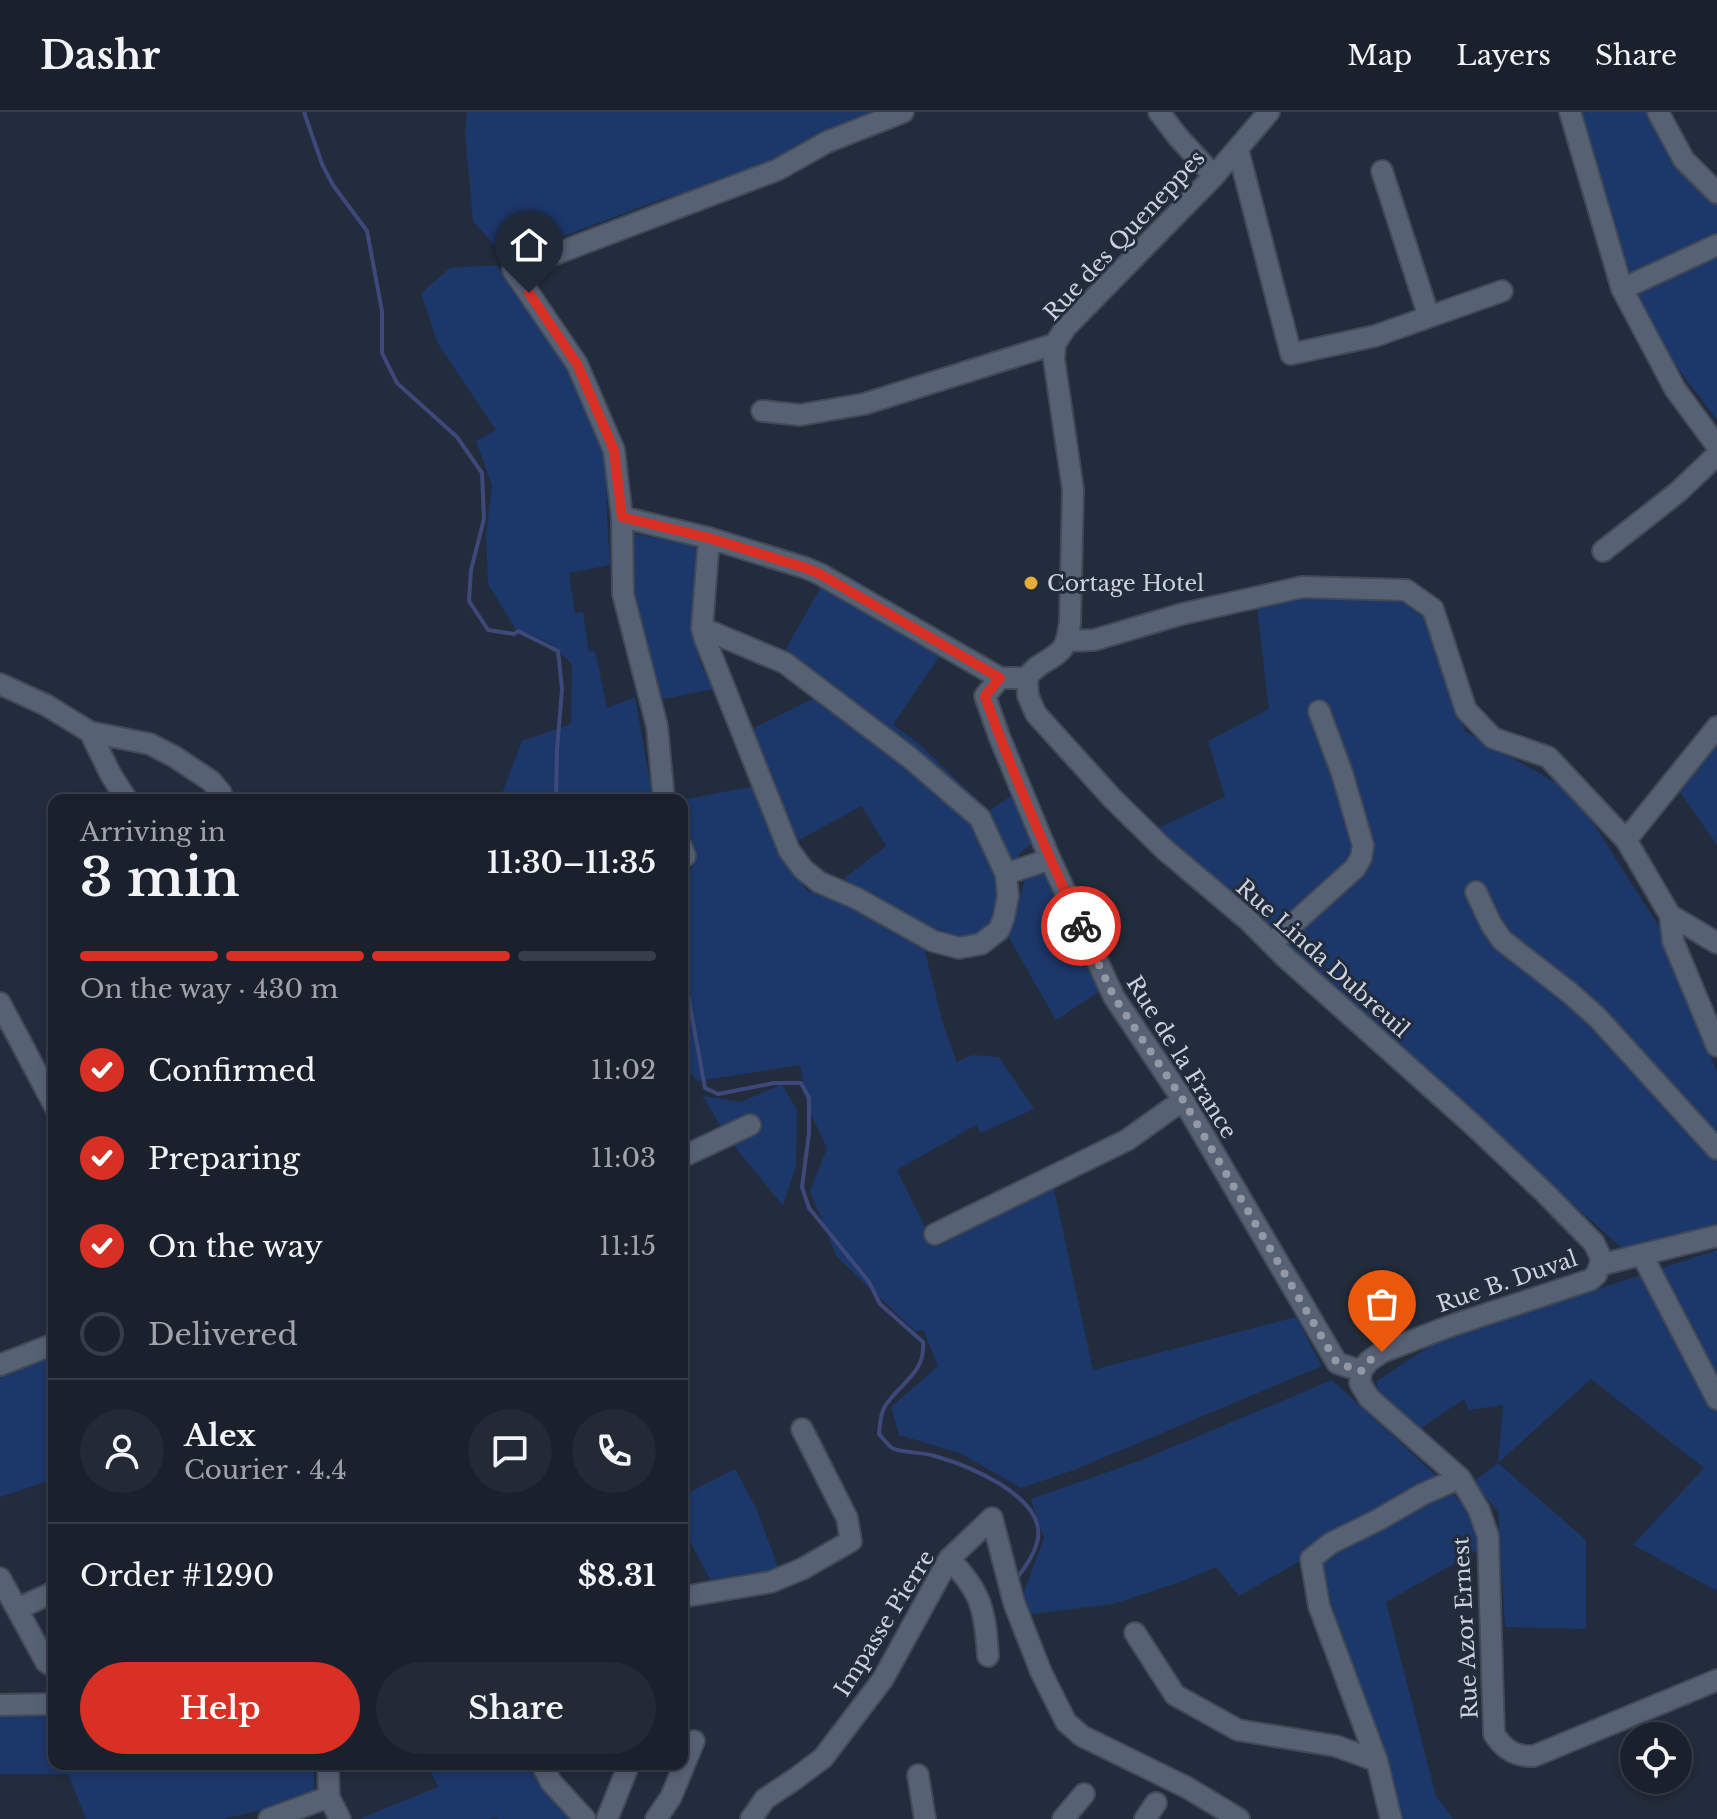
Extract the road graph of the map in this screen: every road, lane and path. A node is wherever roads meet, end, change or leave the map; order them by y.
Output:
1 (903, 112) edge
2 (1159, 112) edge
3 (1269, 112) edge
4 (1570, 112) edge
5 (1658, 112) edge
6 (1238, 150) junction
7 (1382, 171) dead end
8 (1214, 176) junction
9 (1717, 193) edge
10 (1717, 245) edge
11 (1622, 289) junction
12 (1502, 291) dead end
13 (1429, 317) junction
14 (1055, 344) junction
15 (762, 411) dead end
16 (1717, 446) edge
17 (1717, 455) edge
18 (622, 517) junction
19 (709, 538) junction
20 (1603, 551) dead end
21 (702, 628) junction
22 (1067, 641) junction
23 (1000, 678) junction
24 (1027, 678) junction
25 (0, 684) edge
26 (1319, 711) dead end
27 (1717, 727) edge
28 (90, 732) junction
29 (123, 794) edge
30 (221, 794) edge
31 (663, 794) edge
32 (1626, 840) junction
33 (1050, 859) junction
34 (1006, 874) junction
35 (1476, 892) dead end
36 (1670, 915) junction
37 (1272, 943) junction
38 (1717, 943) edge
39 (0, 1003) edge
40 (1717, 1046) edge
41 (48, 1094) edge
42 (1183, 1100) junction
43 (750, 1125) dead end
44 (1717, 1149) edge
45 (688, 1154) edge
46 (935, 1234) dead end
47 (1717, 1236) edge
48 (1642, 1255) junction
49 (1600, 1265) junction
50 (48, 1346) edge
51 (0, 1365) edge
52 (1361, 1371) junction
53 (1717, 1399) edge
54 (802, 1429) dead end
55 (1460, 1478) junction
56 (949, 1559) junction
57 (0, 1578) edge
58 (48, 1595) edge
59 (688, 1596) edge
60 (17, 1609) junction
61 (1135, 1633) dead end
62 (988, 1656) dead end
63 (48, 1663) edge
64 (1717, 1680) edge
65 (48, 1704) edge
66 (0, 1705) edge
67 (694, 1741) dead end
68 (688, 1756) edge
69 (1377, 1761) junction
70 (328, 1770) edge
71 (545, 1770) edge
72 (627, 1770) edge
73 (682, 1770) edge
74 (918, 1775) dead end
75 (1084, 1794) dead end
76 (329, 1797) junction
77 (269, 1819) edge
78 (340, 1819) edge
79 (585, 1819) edge
80 (607, 1819) edge
81 (656, 1819) edge
82 (751, 1819) edge
83 (925, 1819) edge
84 (1063, 1819) edge
85 (1239, 1819) edge
86 (1391, 1819) edge

1 - 18 street
2 - 8 street
3 - 6 street, Rue des Queneppes
4 - 11 street
5 - 9 street
6 - 8 street, Rue des Queneppes
6 - 13 street
7 - 13 street
8 - 14 street, Rue des Queneppes
10 - 11 street
11 - 16 street
12 - 13 street
14 - 15 street, Rue des Queneppes
14 - 22 street
17 - 20 street
18 - 19 street
18 - 31 street
19 - 21 street
19 - 23 street
21 - 34 street
21 - 34 street
22 - 24 street
22 - 32 street
23 - 24 street
23 - 33 street, Rue de la France
24 - 37 street, Rue Linda Dubreuil
25 - 28 street
26 - 37 street
27 - 32 street
28 - 29 street
28 - 30 street
32 - 36 street
33 - 34 street
33 - 42 street, Rue de la France
35 - 44 street
36 - 38 street
36 - 40 street
37 - 49 street, Rue Linda Dubreuil
39 - 41 street
42 - 46 street
42 - 52 street, Rue de la France
43 - 45 street
47 - 48 street, Rue B. Duval
48 - 49 street, Rue B. Duval
48 - 53 street
49 - 52 street, Rue B. Duval
50 - 51 street
52 - 55 street, Rue Azor Ernest
54 - 59 street
55 - 64 street, Rue Azor Ernest
55 - 69 street
56 - 62 street
56 - 82 street, Impasse Pierre
56 - 85 street, Impasse Pierre
57 - 60 street
58 - 60 street
60 - 63 street
61 - 69 street
65 - 66 street
67 - 68 street
69 - 86 street
70 - 76 street
71 - 79 street
72 - 80 street
73 - 81 street
74 - 83 street
75 - 84 street
76 - 77 street
76 - 78 street

